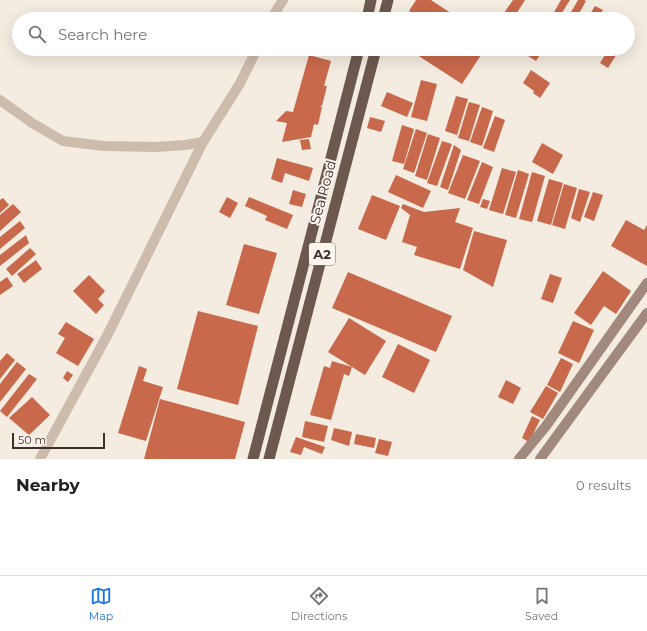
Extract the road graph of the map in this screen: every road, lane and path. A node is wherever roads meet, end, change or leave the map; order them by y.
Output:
1 (283, 0) edge
2 (371, 0) edge
3 (388, 0) edge
4 (276, 12) edge
5 (368, 12) edge
6 (385, 12) edge
7 (254, 56) edge
8 (357, 56) edge
9 (374, 56) edge
10 (0, 100) edge
11 (203, 142) junction
12 (329, 167) junction
13 (344, 172) junction
14 (647, 282) edge
15 (647, 313) edge
16 (522, 458) edge
17 (40, 459) edge
18 (253, 459) edge
19 (269, 459) edge
20 (540, 459) edge

1 - 4 street
2 - 5 highway
3 - 6 highway
7 - 11 street
8 - 12 highway, Sea Road / A2
9 - 13 highway, Sea Road / A2
10 - 11 street
11 - 17 street
12 - 13 highway
12 - 18 highway, Sea Road / A2
13 - 19 highway, Sea Road / A2
14 - 16 main road
15 - 20 main road

